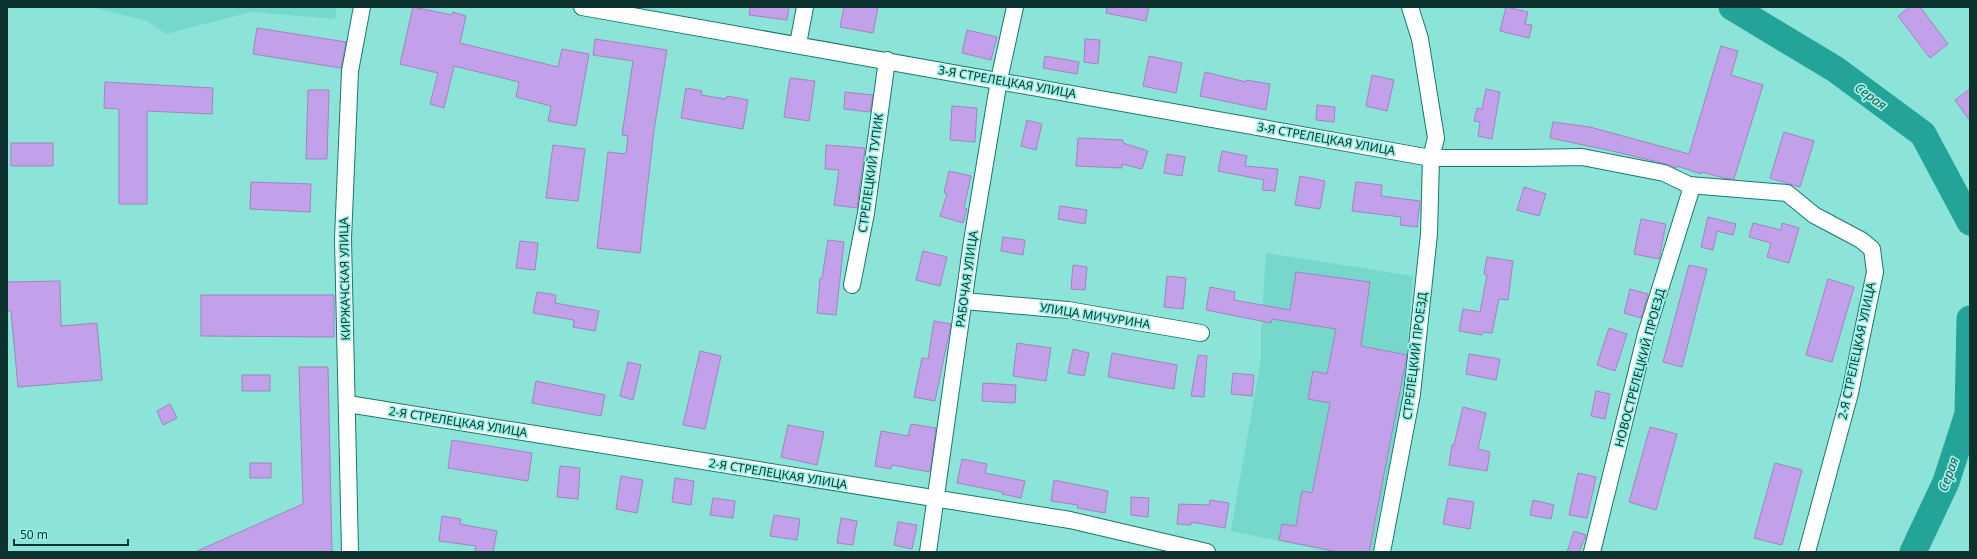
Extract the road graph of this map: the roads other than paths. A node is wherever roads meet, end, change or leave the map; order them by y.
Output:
1 (362, 7) edge
2 (588, 7) edge
3 (805, 7) edge
4 (1015, 7) edge
5 (1410, 7) edge
6 (798, 44) junction
7 (887, 60) junction
8 (999, 80) junction
9 (1431, 158) junction
10 (1689, 185) junction
11 (852, 285) dead end
12 (964, 301) junction
13 (1201, 333) dead end
14 (348, 404) junction
15 (936, 500) junction
16 (350, 552) edge
17 (928, 552) edge
18 (1207, 552) edge
19 (1382, 552) edge
20 (1592, 552) edge
21 (1807, 552) edge

1 - 14 street, КИРЖАЧСКАЯ УЛИЦА
2 - 6 street, 3-Я СТРЕЛЕЦКАЯ УЛИЦА
3 - 6 street
4 - 8 street, РАБОЧАЯ УЛИЦА
5 - 9 street, СТРЕЛЕЦКИЙ ПРОЕЗД
6 - 7 street, 3-Я СТРЕЛЕЦКАЯ УЛИЦА
7 - 8 street, 3-Я СТРЕЛЕЦКАЯ УЛИЦА
7 - 11 street, СТРЕЛЕЦКИЙ ТУПИК
8 - 9 street, 3-Я СТРЕЛЕЦКАЯ УЛИЦА
8 - 12 street, РАБОЧАЯ УЛИЦА
9 - 10 street, 3-Я СТРЕЛЕЦКАЯ УЛИЦА
9 - 19 street, СТРЕЛЕЦКИЙ ПРОЕЗД
10 - 20 street, НОВОСТРЕЛЕЦКИЙ ПРОЕЗД
10 - 21 street, 2-Я СТРЕЛЕЦКАЯ УЛИЦА
12 - 13 street, УЛИЦА МИЧУРИНА
12 - 15 street, РАБОЧАЯ УЛИЦА
14 - 15 street, 2-Я СТРЕЛЕЦКАЯ УЛИЦА
14 - 16 street, КИРЖАЧСКАЯ УЛИЦА
15 - 17 street, РАБОЧАЯ УЛИЦА
15 - 18 street, 2-Я СТРЕЛЕЦКАЯ УЛИЦА

